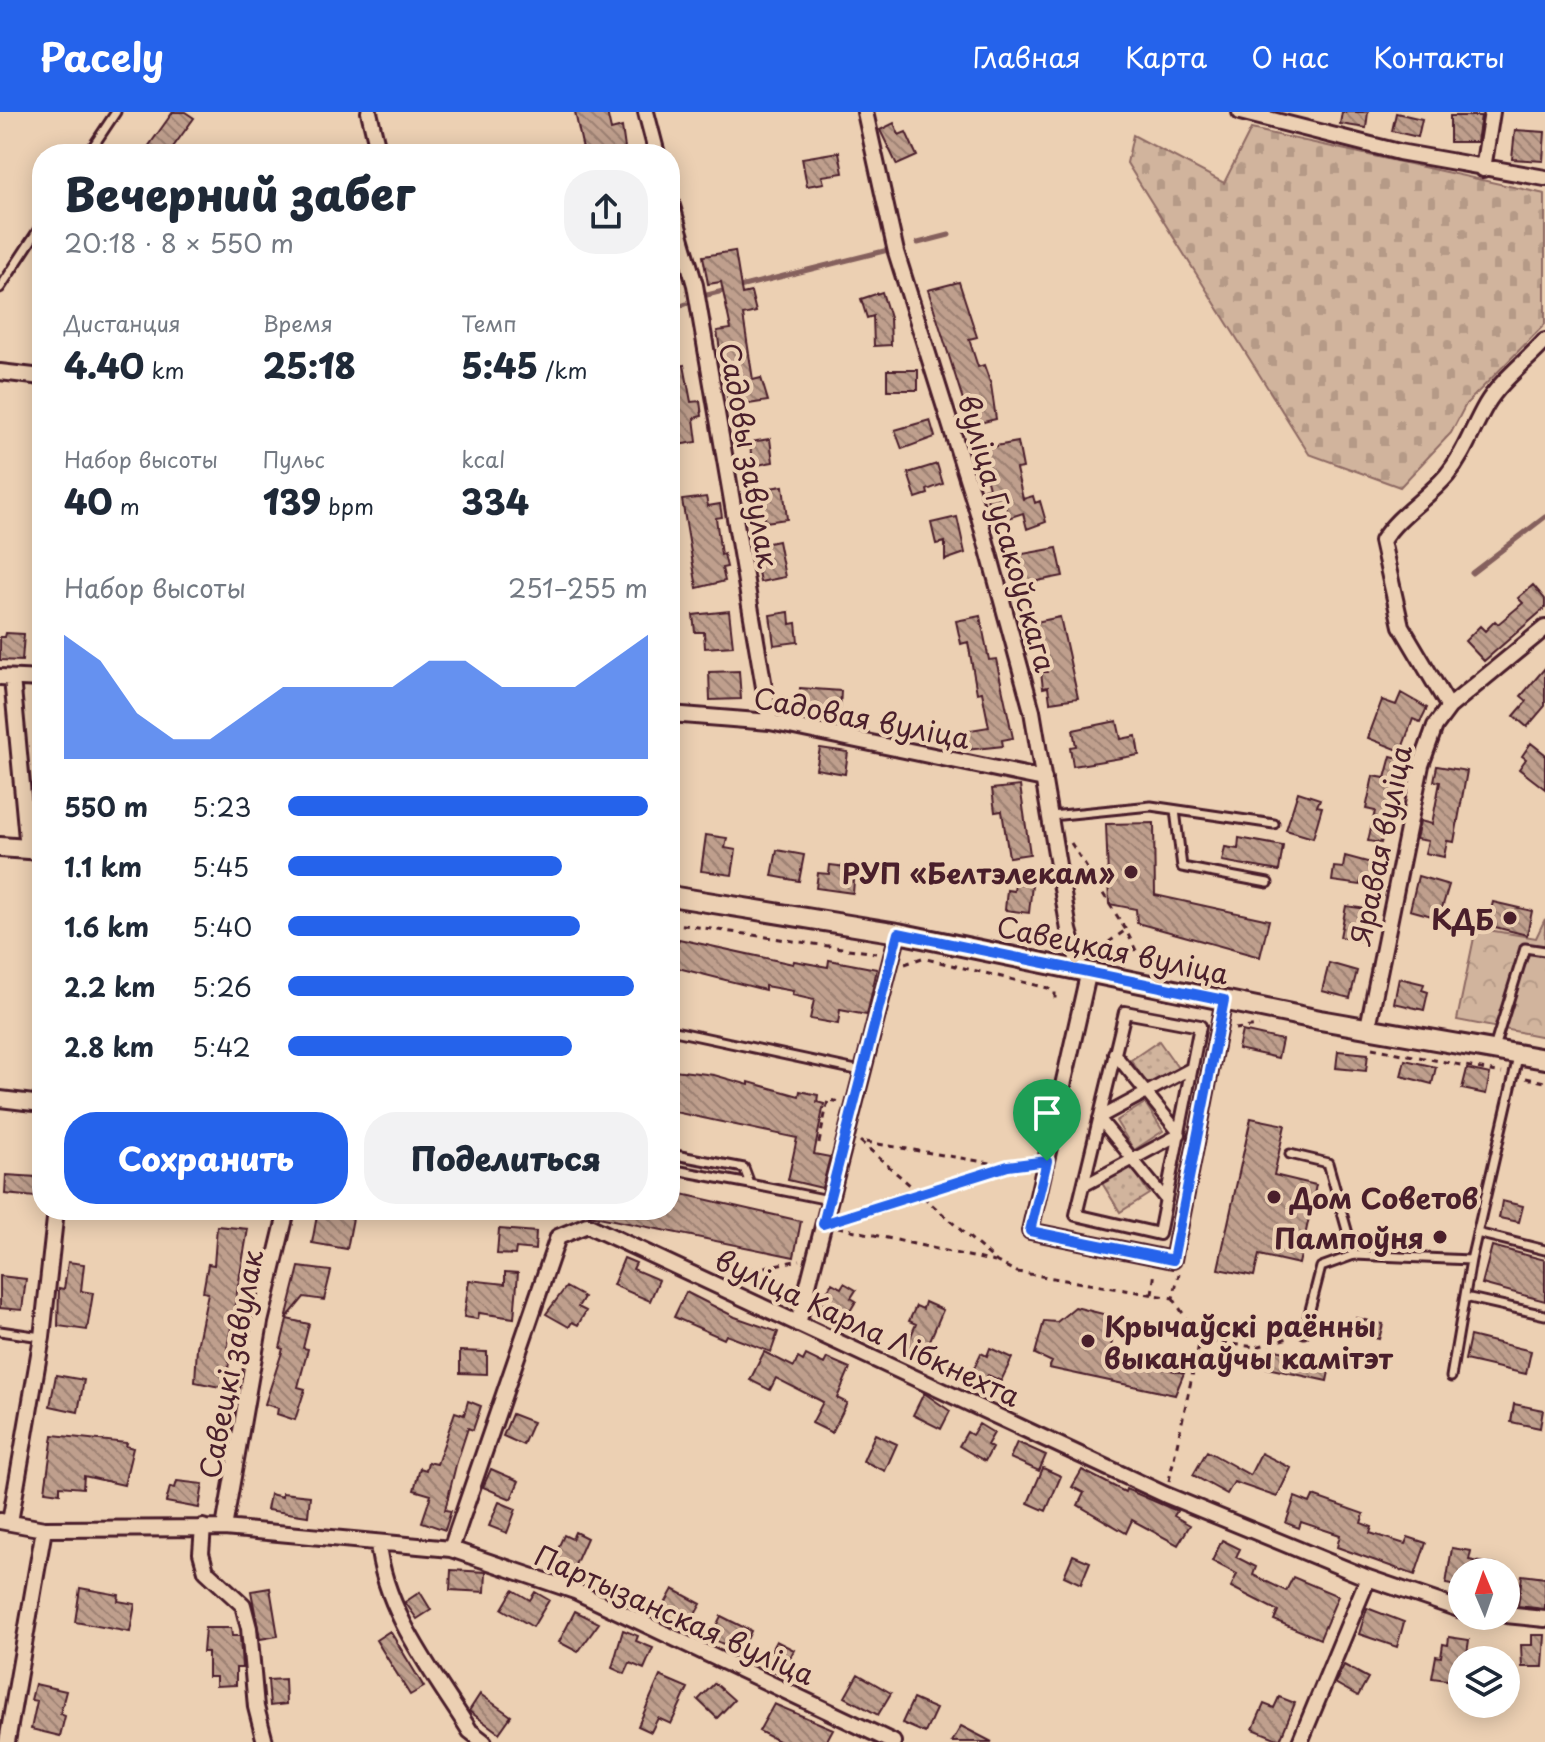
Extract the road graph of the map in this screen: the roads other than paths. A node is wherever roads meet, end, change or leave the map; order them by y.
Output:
1 (116, 112) edge
2 (369, 112) edge
3 (646, 112) edge
4 (865, 112) edge
5 (1240, 112) edge
6 (1492, 112) edge
7 (95, 144) edge
8 (377, 144) edge
9 (654, 144) edge
10 (1483, 169) junction
11 (1545, 178) edge
12 (680, 233) edge
13 (32, 239) edge
14 (0, 288) edge
15 (1545, 341) edge
16 (0, 372) edge
17 (32, 376) edge
18 (1545, 628) edge
19 (6, 678) edge
20 (32, 679) edge
21 (1449, 707) junction
22 (680, 715) edge
23 (770, 722) junction
24 (1044, 779) junction
25 (1175, 810) junction
26 (1051, 816) junction
27 (1274, 824) dead end
28 (32, 831) edge
29 (0, 847) edge
30 (32, 849) edge
31 (1268, 883) dead end
32 (680, 898) edge
33 (898, 933) junction
34 (1545, 951) edge
35 (1085, 974) junction
36 (1224, 1000) junction
37 (1368, 1027) junction
38 (680, 1032) edge
39 (1494, 1050) junction
40 (1114, 1053) junction
41 (1519, 1055) junction
42 (1545, 1059) edge
43 (1192, 1068) junction
44 (861, 1071) junction
45 (1146, 1093) junction
46 (0, 1099) edge
47 (32, 1103) edge
48 (1099, 1118) junction
49 (1180, 1134) junction
50 (1290, 1154) dead end
51 (680, 1156) edge
52 (1133, 1159) junction
53 (680, 1171) edge
54 (750, 1184) junction
55 (1083, 1186) junction
56 (829, 1200) junction
57 (1166, 1200) junction
58 (55, 1220) edge
59 (285, 1220) edge
60 (1477, 1233) junction
61 (1545, 1250) edge
62 (1354, 1255) junction
63 (1471, 1260) junction
64 (1465, 1297) junction
65 (1545, 1315) edge
66 (798, 1324) junction
67 (0, 1331) edge
68 (1304, 1333) road end
69 (42, 1337) junction
70 (1451, 1377) dead end
71 (5, 1521) edge
72 (203, 1527) junction
73 (224, 1528) junction
74 (44, 1529) junction
75 (378, 1543) junction
76 (451, 1549) junction
77 (1368, 1578) junction
78 (1448, 1605) edge
79 (1520, 1616) edge
80 (1545, 1619) edge
81 (7, 1742) edge
82 (265, 1742) edge
83 (484, 1742) edge
84 (893, 1742) edge
85 (1300, 1742) edge

1 - 7 lane
2 - 8 street
3 - 9 street
4 - 24 street, вуліца Гусакоўскага
5 - 10 street
6 - 10 street
10 - 11 street
12 - 23 street, Садовы завулак
13 - 14 lane
15 - 21 street
16 - 17 street
18 - 21 street, Яравая вуліца
19 - 20 street
19 - 28 street
21 - 37 street, Яравая вуліца
22 - 23 street, Садовая вуліца
23 - 24 street, Садовая вуліца
24 - 26 street, вуліца Гусакоўскага
25 - 26 lane
25 - 27 lane
25 - 31 lane
26 - 35 street, вуліца Гусакоўскага
29 - 30 street
32 - 33 street, Савецкая вуліца
33 - 35 street, Савецкая вуліца
33 - 44 street
34 - 39 lane
35 - 36 street, Савецкая вуліца
35 - 36 street
36 - 37 street, Савецкая вуліца
37 - 39 street, Савецкая вуліца
38 - 44 lane
39 - 41 street, Савецкая вуліца
40 - 43 street
40 - 45 street
40 - 48 street
41 - 42 street, Савецкая вуліца
41 - 60 lane
43 - 45 street
43 - 49 street
44 - 56 street
45 - 48 street
45 - 49 street
46 - 47 street
48 - 52 street
48 - 55 street
49 - 52 street
49 - 57 street
50 - 62 lane
51 - 54 lane
52 - 55 street
52 - 57 street
53 - 54 lane
54 - 56 lane
55 - 57 street
56 - 66 street
58 - 69 street
59 - 73 street, Савецкі завулак
60 - 61 lane
60 - 63 lane
62 - 63 lane
62 - 68 lane
63 - 64 lane
64 - 65 lane
64 - 70 lane
66 - 76 street, вуліца Карла Лібкнехта
66 - 77 street, вуліца Карла Лібкнехта
67 - 69 lane
69 - 71 street
71 - 74 street, Партызанская вуліца
72 - 73 street, Партызанская вуліца
72 - 74 street, Партызанская вуліца
72 - 82 street
73 - 75 street, Партызанская вуліца
74 - 81 street
75 - 76 street, Партызанская вуліца
75 - 83 street
76 - 84 street, Партызанская вуліца
77 - 78 street, вуліца Карла Лібкнехта
77 - 85 street
79 - 80 street

